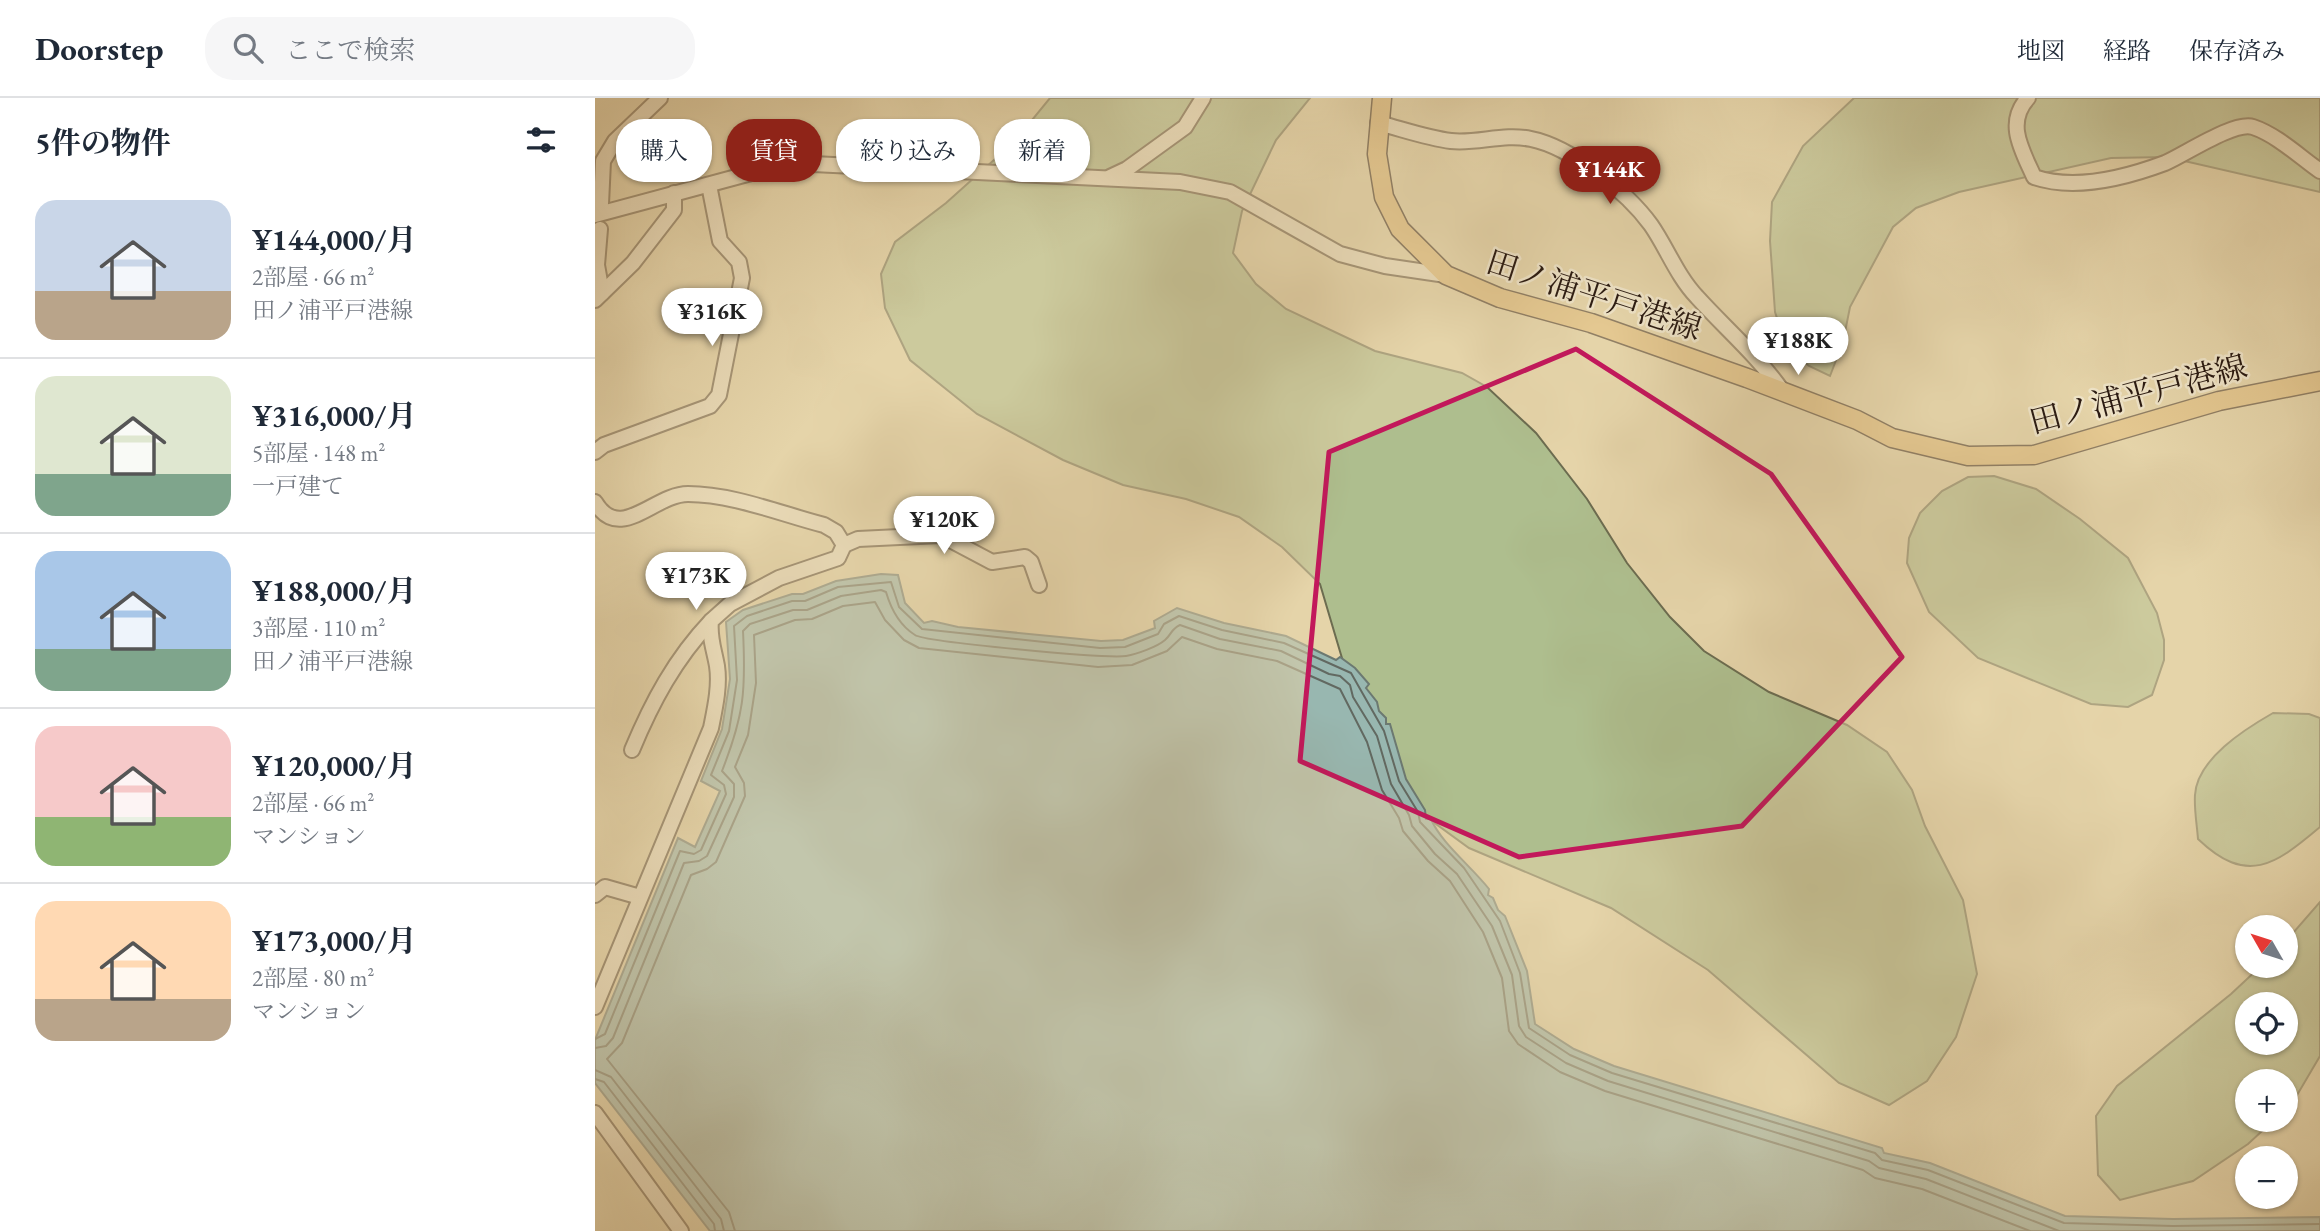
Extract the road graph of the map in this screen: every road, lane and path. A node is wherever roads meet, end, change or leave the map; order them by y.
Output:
1 (1203, 98) edge
2 (1382, 98) edge
3 (2028, 98) edge
4 (651, 101) edge
5 (1378, 123) junction
6 (2320, 172) edge
7 (1106, 178) junction
8 (709, 184) junction
9 (674, 193) junction
10 (599, 216) edge
11 (1446, 275) junction
12 (598, 297) edge
13 (2320, 381) edge
14 (1783, 391) junction
15 (595, 452) edge
16 (595, 502) edge
17 (844, 545) junction
18 (1039, 585) dead end
19 (711, 621) junction
20 (632, 750) dead end
21 (595, 895) edge
22 (640, 897) junction
23 (595, 1007) edge
24 (595, 1113) edge
25 (681, 1231) edge

1 - 7 street
2 - 5 main road, 田ノ浦平戸港線
3 - 6 street
4 - 10 street
5 - 11 main road, 田ノ浦平戸港線
5 - 14 street
7 - 8 street
7 - 11 street
8 - 9 street
8 - 15 street
9 - 10 street
9 - 12 street
10 - 12 street
11 - 14 main road, 田ノ浦平戸港線
13 - 14 main road, 田ノ浦平戸港線
16 - 17 street
17 - 18 street
17 - 19 street
19 - 20 street
19 - 22 street
21 - 22 street
22 - 23 street
24 - 25 street

